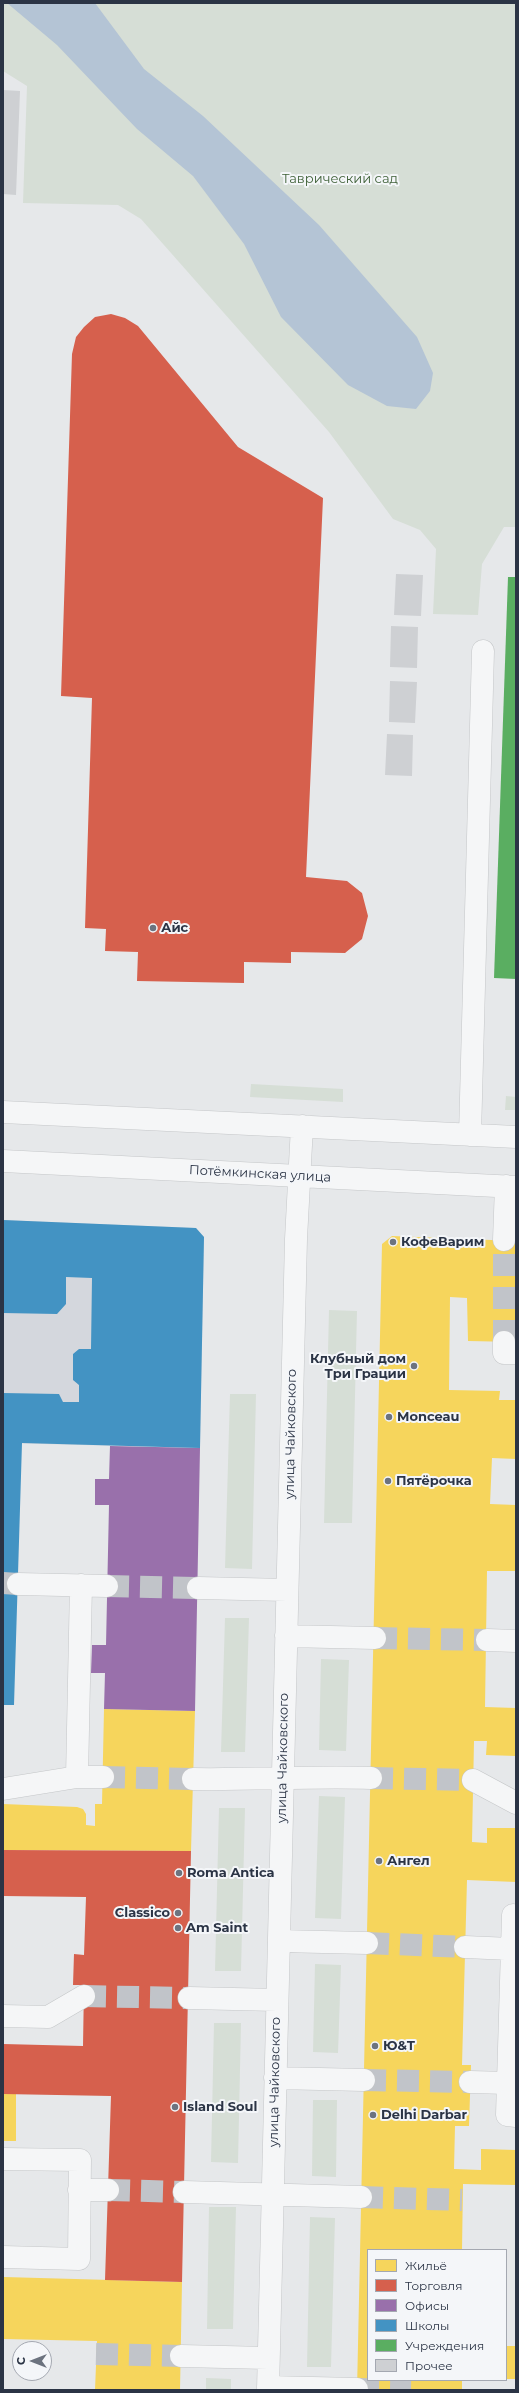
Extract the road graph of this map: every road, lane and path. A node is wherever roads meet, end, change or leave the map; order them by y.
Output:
1 (483, 651) dead end
2 (3, 1112) edge
3 (302, 1126) junction
4 (470, 1135) junction
5 (516, 1137) edge
6 (3, 1161) edge
7 (299, 1176) junction
8 (511, 1187) edge
9 (504, 1240) tunnel mouth
10 (18, 1584) tunnel mouth
11 (81, 1586) junction
12 (107, 1586) tunnel mouth
13 (198, 1588) tunnel mouth
14 (287, 1590) junction
15 (286, 1636) junction
16 (375, 1638) tunnel mouth
17 (487, 1640) tunnel mouth
18 (516, 1641) edge
19 (78, 1777) junction
20 (103, 1777) tunnel mouth
21 (282, 1778) junction
22 (371, 1778) tunnel mouth
23 (193, 1779) tunnel mouth
24 (473, 1780) tunnel mouth
25 (3, 1789) edge
26 (516, 1803) edge
27 (513, 1915) dead end
28 (278, 1941) junction
29 (367, 1943) tunnel mouth
30 (465, 1947) tunnel mouth
31 (511, 1949) junction
32 (84, 1996) tunnel mouth
33 (189, 1998) tunnel mouth
34 (277, 2000) junction
35 (3, 2016) edge
36 (275, 2078) junction
37 (364, 2080) tunnel mouth
38 (470, 2082) tunnel mouth
39 (508, 2083) junction
40 (516, 2116) edge
41 (3, 2159) edge
42 (79, 2190) junction
43 (108, 2190) tunnel mouth
44 (184, 2192) tunnel mouth
45 (273, 2195) junction
46 (361, 2197) tunnel mouth
47 (3, 2257) edge
48 (181, 2356) tunnel mouth
49 (268, 2358) junction
50 (268, 2388) edge
51 (357, 2388) dead end

1 - 4 street
2 - 3 street
3 - 4 street
3 - 7 street, улица Чайковского
4 - 5 street
6 - 7 street, Потёмкинская улица
7 - 8 street, Потёмкинская улица
7 - 14 street, улица Чайковского
8 - 9 street
10 - 11 street
11 - 12 street
11 - 19 street
13 - 14 street
14 - 15 street, улица Чайковского
15 - 16 street
15 - 21 street, улица Чайковского
17 - 18 street
19 - 20 street
19 - 25 street
21 - 22 street
21 - 23 street
21 - 28 street, улица Чайковского
24 - 26 street
27 - 31 street
28 - 29 street
28 - 34 street, улица Чайковского
30 - 31 street
31 - 39 street
32 - 35 street
33 - 34 street
34 - 36 street, улица Чайковского
36 - 37 street
36 - 45 street, улица Чайковского
38 - 39 street
39 - 40 street
41 - 42 street
42 - 43 street
42 - 47 street
44 - 45 street
45 - 46 street
45 - 49 street, улица Чайковского
48 - 49 street
49 - 50 street, улица Чайковского
50 - 51 street

